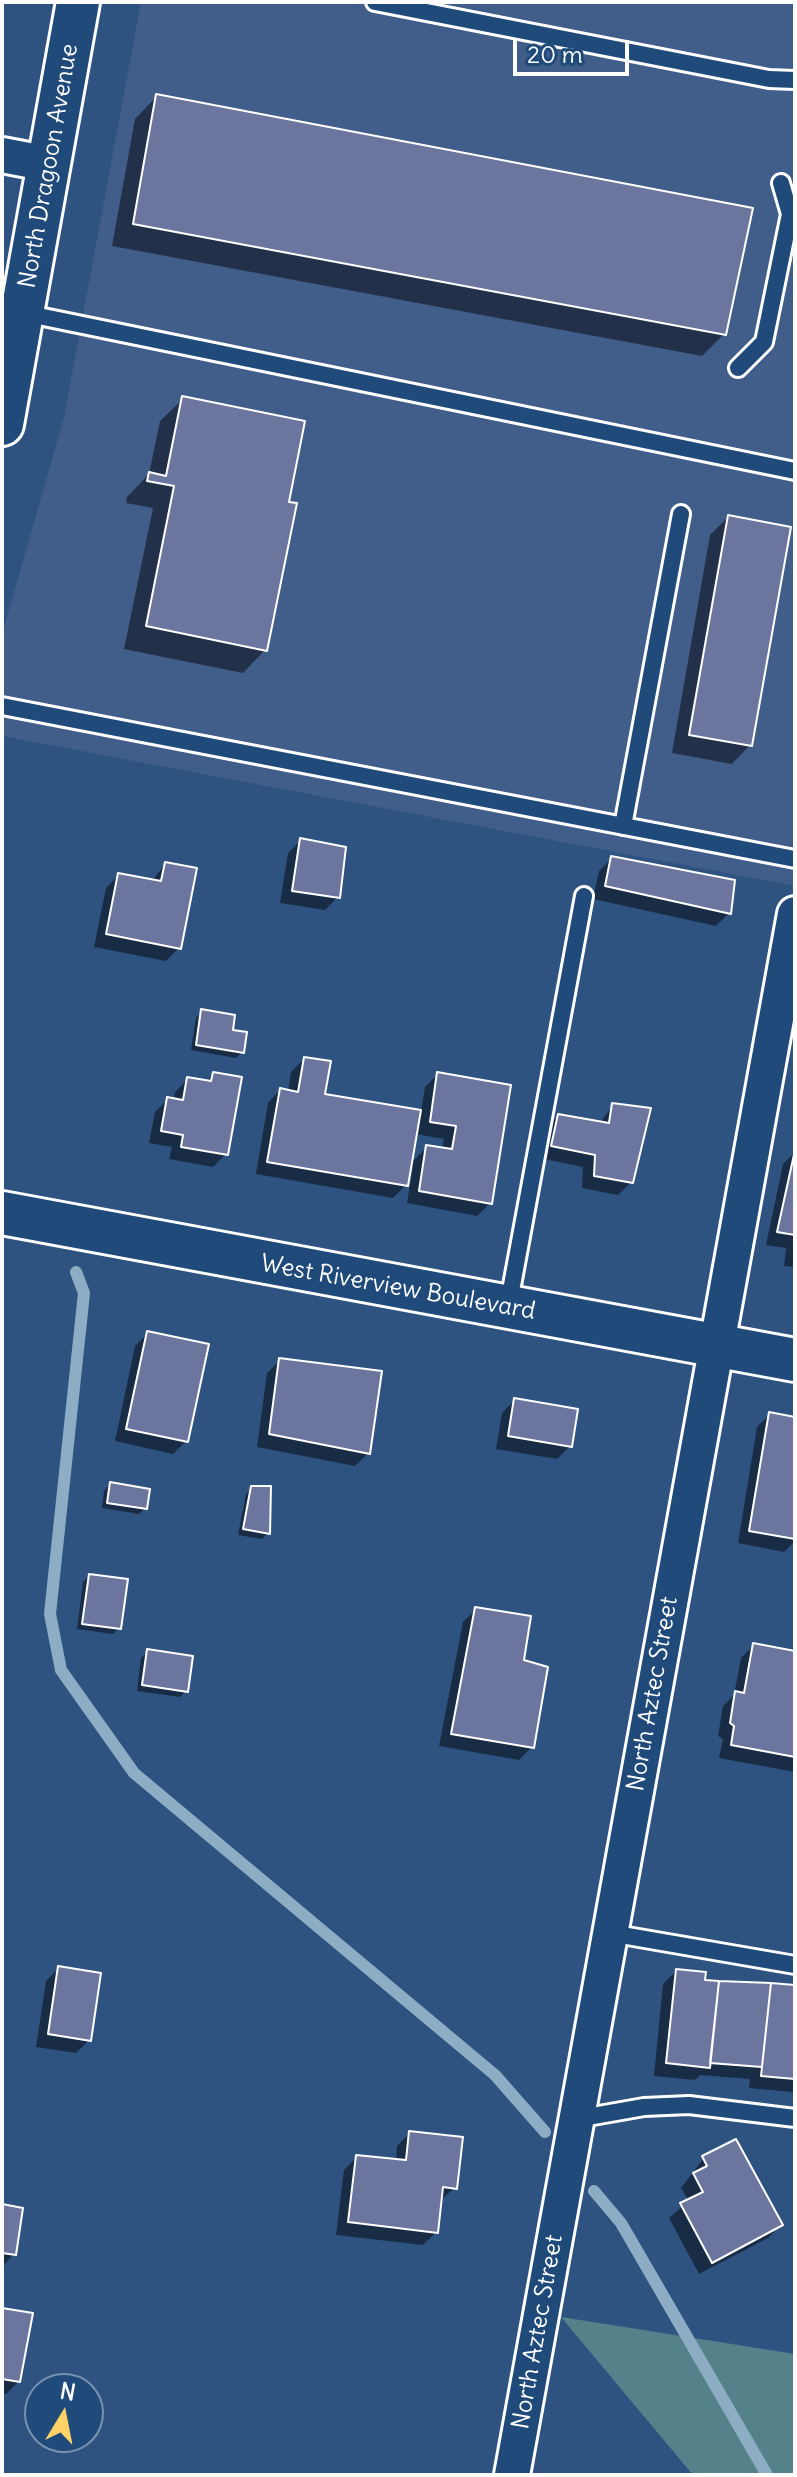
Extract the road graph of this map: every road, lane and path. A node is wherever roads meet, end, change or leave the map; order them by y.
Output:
1 (78, 2) edge
2 (375, 2) edge
3 (795, 80) edge
4 (2, 155) edge
5 (49, 164) junction
6 (781, 183) dead end
7 (22, 313) junction
8 (738, 368) dead end
9 (2, 424) edge
10 (795, 471) edge
11 (681, 514) dead end
12 (2, 706) edge
13 (623, 826) junction
14 (795, 859) edge
15 (584, 896) dead end
16 (795, 914) edge
17 (2, 1213) edge
18 (508, 1308) junction
19 (716, 1347) junction
20 (795, 1360) edge
21 (610, 1933) junction
22 (795, 1965) edge
23 (795, 2118) edge
24 (576, 2119) junction
25 (512, 2475) edge

1 - 5 street, North Dragoon Avenue
2 - 3 lane
4 - 5 street
5 - 7 street, North Dragoon Avenue
6 - 8 lane
7 - 9 street, North Dragoon Avenue
7 - 10 lane
11 - 13 lane
12 - 13 lane
13 - 14 lane
15 - 18 lane
16 - 19 street, North Aztec Street
17 - 18 street, West Riverview Boulevard
18 - 19 street, West Riverview Boulevard
19 - 20 street, West Riverview Boulevard
19 - 21 street, North Aztec Street
21 - 22 lane
21 - 24 street, North Aztec Street
23 - 24 lane
24 - 25 street, North Aztec Street

